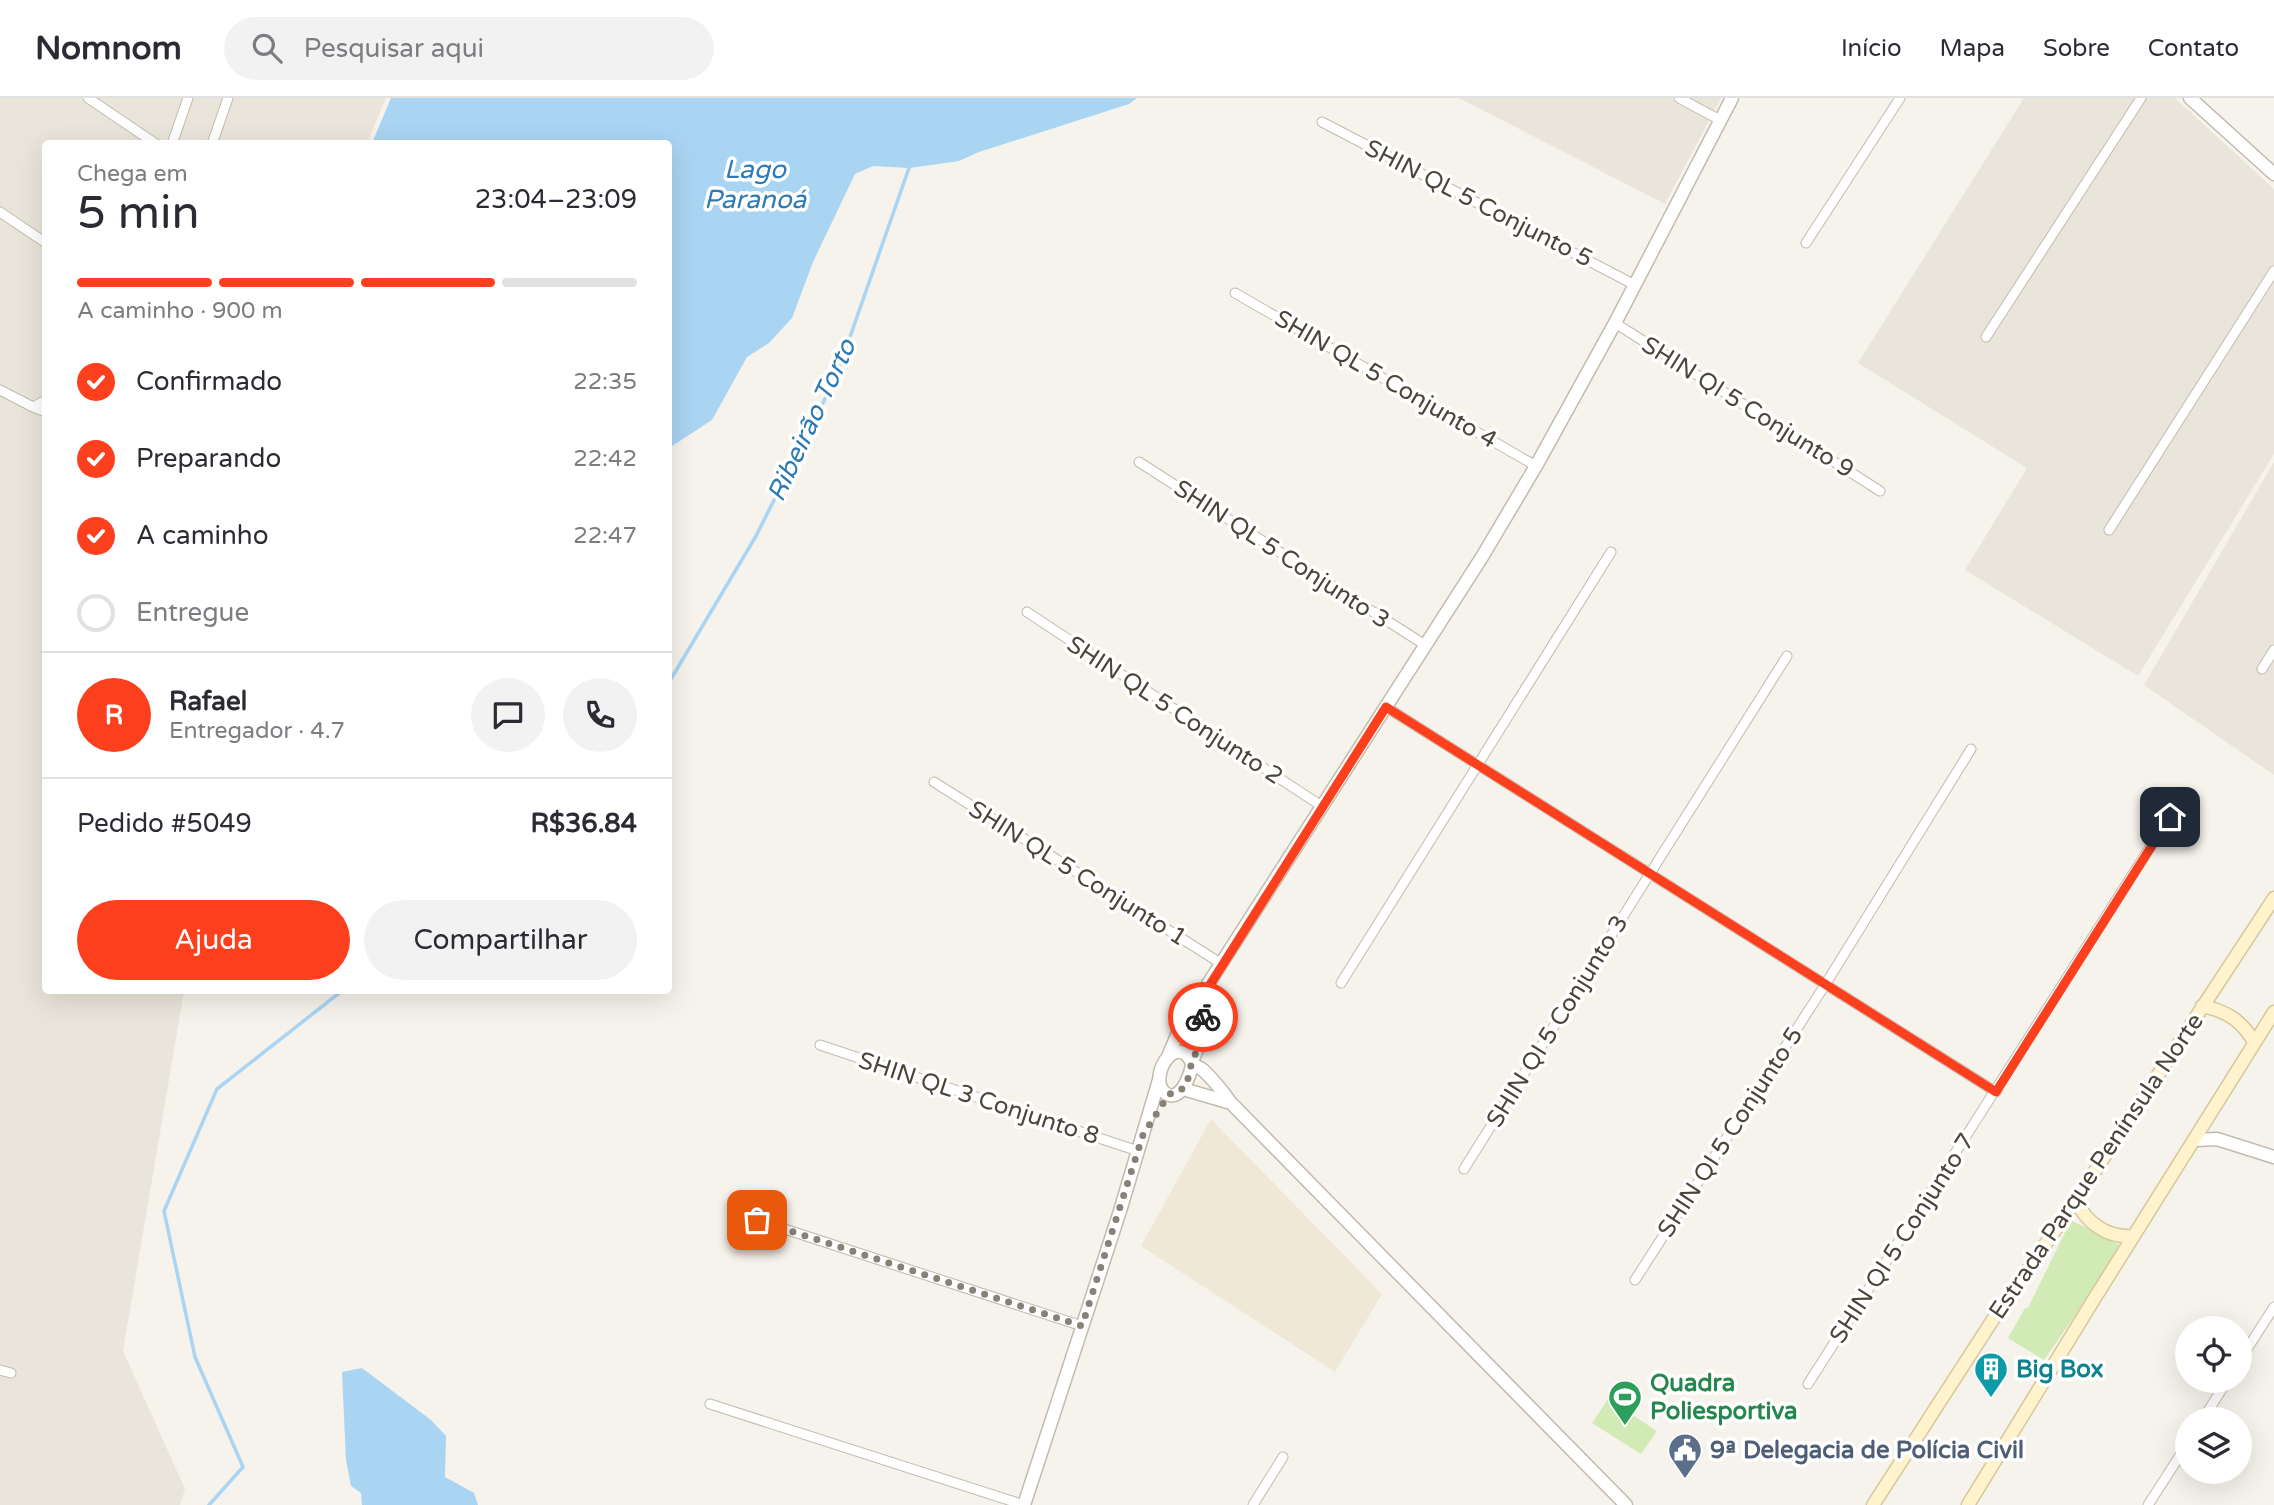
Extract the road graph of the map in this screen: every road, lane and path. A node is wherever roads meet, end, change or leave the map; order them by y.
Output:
1 (88, 98) edge
2 (188, 98) edge
3 (228, 98) edge
4 (1679, 98) edge
5 (1732, 98) edge
6 (1899, 98) edge
7 (2141, 98) edge
8 (2190, 98) edge
9 (1720, 120) junction
10 (1322, 122) dead end
11 (150, 140) edge
12 (173, 140) edge
13 (213, 140) edge
14 (2274, 174) edge
15 (0, 212) edge
16 (42, 240) edge
17 (1806, 243) dead end
18 (2274, 271) edge
19 (1635, 285) junction
20 (1235, 293) dead end
21 (1615, 323) junction
22 (1986, 337) dead end
23 (0, 390) edge
24 (42, 402) edge
25 (33, 407) junction
26 (42, 410) edge
27 (1139, 462) dead end
28 (1536, 466) junction
29 (1880, 491) dead end
30 (2109, 530) dead end
31 (1611, 552) dead end
32 (1027, 612) dead end
33 (1425, 645) junction
34 (2274, 650) edge
35 (1787, 656) dead end
36 (2262, 669) dead end
37 (1386, 707) junction
38 (1971, 749) dead end
39 (1479, 765) junction
40 (934, 782) dead end
41 (2184, 794) dead end
42 (1323, 807) junction
43 (1650, 873) junction
44 (2274, 898) edge
45 (1222, 964) junction
46 (1341, 983) dead end
47 (1825, 985) junction
48 (1208, 988) junction
49 (2203, 1006) junction
50 (2274, 1012) edge
51 (2255, 1042) junction
52 (820, 1045) dead end
53 (1167, 1059) junction
54 (1192, 1063) junction
55 (1159, 1080) junction
56 (1183, 1089) junction
57 (1996, 1092) junction
58 (1169, 1094) junction
59 (1231, 1103) junction
60 (2208, 1118) junction
61 (1143, 1135) junction
62 (2217, 1139) junction
63 (2195, 1140) junction
64 (1138, 1151) junction
65 (2274, 1157) edge
66 (1464, 1169) dead end
67 (2076, 1200) junction
68 (757, 1220) dead end
69 (2133, 1236) junction
70 (1634, 1280) dead end
71 (2274, 1307) edge
72 (1082, 1326) junction
73 (2252, 1341) edge
74 (0, 1370) edge
75 (12, 1373) dead end
76 (1808, 1384) dead end
77 (709, 1404) dead end
78 (1283, 1457) dead end
79 (2175, 1463) edge
80 (1024, 1505) edge
81 (1253, 1505) edge
82 (1626, 1505) edge
83 (1873, 1505) edge
84 (1968, 1505) edge
85 (2148, 1505) edge

1 - 11 street
2 - 12 street
3 - 13 street
4 - 9 street
5 - 9 street
6 - 17 street
7 - 22 street
8 - 14 street
9 - 19 street
10 - 19 street, SHIN QL 5 Conjunto 5
15 - 16 street
18 - 30 street
19 - 21 street
20 - 28 street, SHIN QL 5 Conjunto 4
21 - 28 street
21 - 29 street, SHIN QI 5 Conjunto 9
23 - 25 street
24 - 25 street
25 - 26 street
27 - 33 street, SHIN QL 5 Conjunto 3
28 - 33 street
31 - 39 street
32 - 42 street, SHIN QL 5 Conjunto 2
33 - 37 street
34 - 36 street
35 - 43 street, SHIN QI 5 Conjunto 3
37 - 39 street
37 - 42 street
38 - 47 street, SHIN QI 5 Conjunto 5
39 - 43 street
39 - 46 street
40 - 45 street, SHIN QL 5 Conjunto 1
41 - 57 street, SHIN QI 5 Conjunto 7
42 - 45 street
43 - 47 street
43 - 66 street, SHIN QI 5 Conjunto 3
44 - 49 main road, Estrada Parque Península Norte
45 - 48 street
47 - 57 street
47 - 70 street, SHIN QI 5 Conjunto 5
48 - 53 street
48 - 54 street
49 - 51 main road
49 - 67 main road, Estrada Parque Península Norte
50 - 51 main road
51 - 60 main road
52 - 64 street, SHIN QL 3 Conjunto 8
53 - 54 street
53 - 55 street
54 - 56 street
54 - 59 street
55 - 58 street
55 - 61 street
56 - 58 street
56 - 59 street
57 - 76 street, SHIN QI 5 Conjunto 7
58 - 61 street
59 - 82 street
60 - 62 street
60 - 63 main road
61 - 64 street
62 - 63 street
62 - 65 street
63 - 69 main road
64 - 72 street
67 - 69 main road
67 - 83 main road, Estrada Parque Península Norte
68 - 72 street
69 - 84 main road
71 - 73 street
72 - 80 street
74 - 75 street
77 - 80 street
78 - 81 street
79 - 85 street

